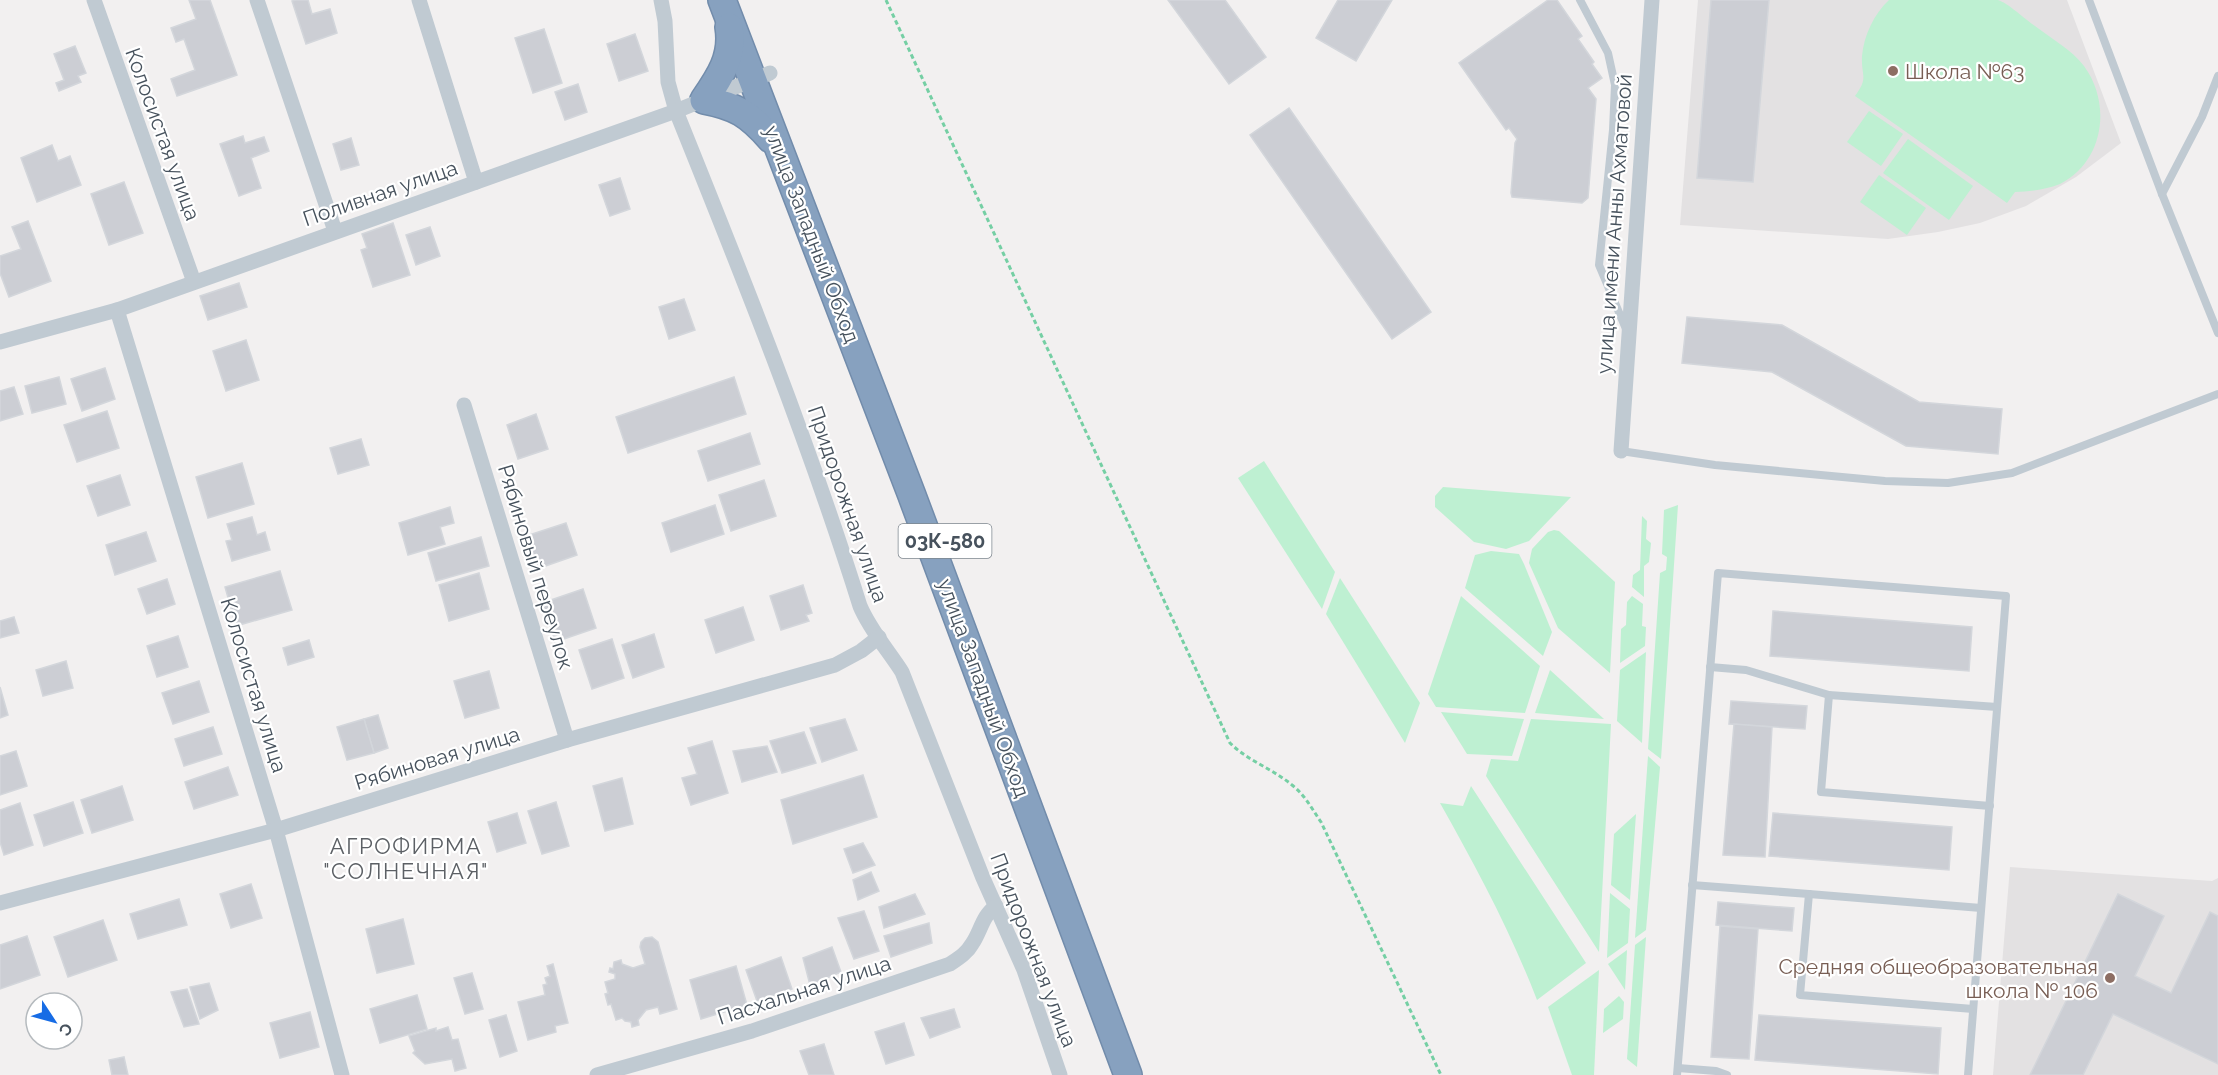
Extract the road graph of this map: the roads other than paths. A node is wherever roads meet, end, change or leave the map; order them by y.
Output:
1 (94, 0) edge
2 (257, 0) edge
3 (419, 0) edge
4 (661, 0) edge
5 (1580, 0) edge
6 (1652, 0) edge
7 (2089, 0) edge
8 (730, 5) edge
9 (2218, 76) edge
10 (762, 77) junction
11 (704, 100) junction
12 (676, 111) junction
13 (779, 148) junction
14 (476, 182) junction
15 (2162, 194) junction
16 (335, 231) junction
17 (194, 282) junction
18 (117, 310) junction
19 (2218, 333) edge
20 (1628, 334) junction
21 (0, 342) edge
22 (2218, 393) edge
23 (464, 405) dead end
24 (1621, 451) joint
25 (879, 637) junction
26 (1710, 667) junction
27 (1830, 695) junction
28 (1997, 707) junction
29 (567, 741) junction
30 (1990, 806) junction
31 (276, 830) junction
32 (1692, 885) junction
33 (1809, 894) junction
34 (0, 903) edge
35 (996, 906) junction
36 (1982, 908) junction
37 (1973, 1008) junction
38 (1677, 1071) edge
39 (342, 1075) edge
40 (597, 1075) edge
41 (1060, 1075) edge
42 (1128, 1075) edge
43 (1146, 1075) edge
44 (1728, 1075) edge
45 (1968, 1075) edge

1 - 17 street, Колосистая улица
2 - 16 street
3 - 14 street
4 - 12 street, Придорожная улица
5 - 20 lane
6 - 20 street, улица имени Анны Ахматовой
7 - 15 lane
8 - 10 highway, улица Западный Обход / 03К-580
8 - 11 highway
9 - 15 lane
10 - 11 street, Поливная улица
10 - 13 highway, улица Западный Обход / 03К-580
10 - 43 highway, улица Западный Обход / 03К-580
11 - 12 street, Поливная улица
11 - 13 highway
12 - 14 street, Поливная улица
12 - 25 street, Придорожная улица
13 - 42 highway, улица Западный Обход / 03К-580
14 - 16 street, Поливная улица
15 - 19 lane
16 - 17 street, Поливная улица
17 - 18 street, Поливная улица
18 - 21 street, Поливная улица
18 - 31 street, Колосистая улица
20 - 24 street, улица имени Анны Ахматовой
22 - 24 lane
23 - 29 street, Рябиновый переулок
25 - 29 street, Рябиновая улица
25 - 35 street, Придорожная улица
26 - 27 lane
26 - 28 lane
26 - 32 lane
27 - 28 lane
27 - 30 lane
28 - 30 lane
29 - 31 street, Рябиновая улица
30 - 36 lane
31 - 34 street, Рябиновая улица
31 - 39 street, Колосистая улица
32 - 33 lane
32 - 38 lane
33 - 36 lane
33 - 37 lane
35 - 40 street, Пасхальная улица
35 - 41 street, Придорожная улица
36 - 37 lane
37 - 45 lane
38 - 44 lane

